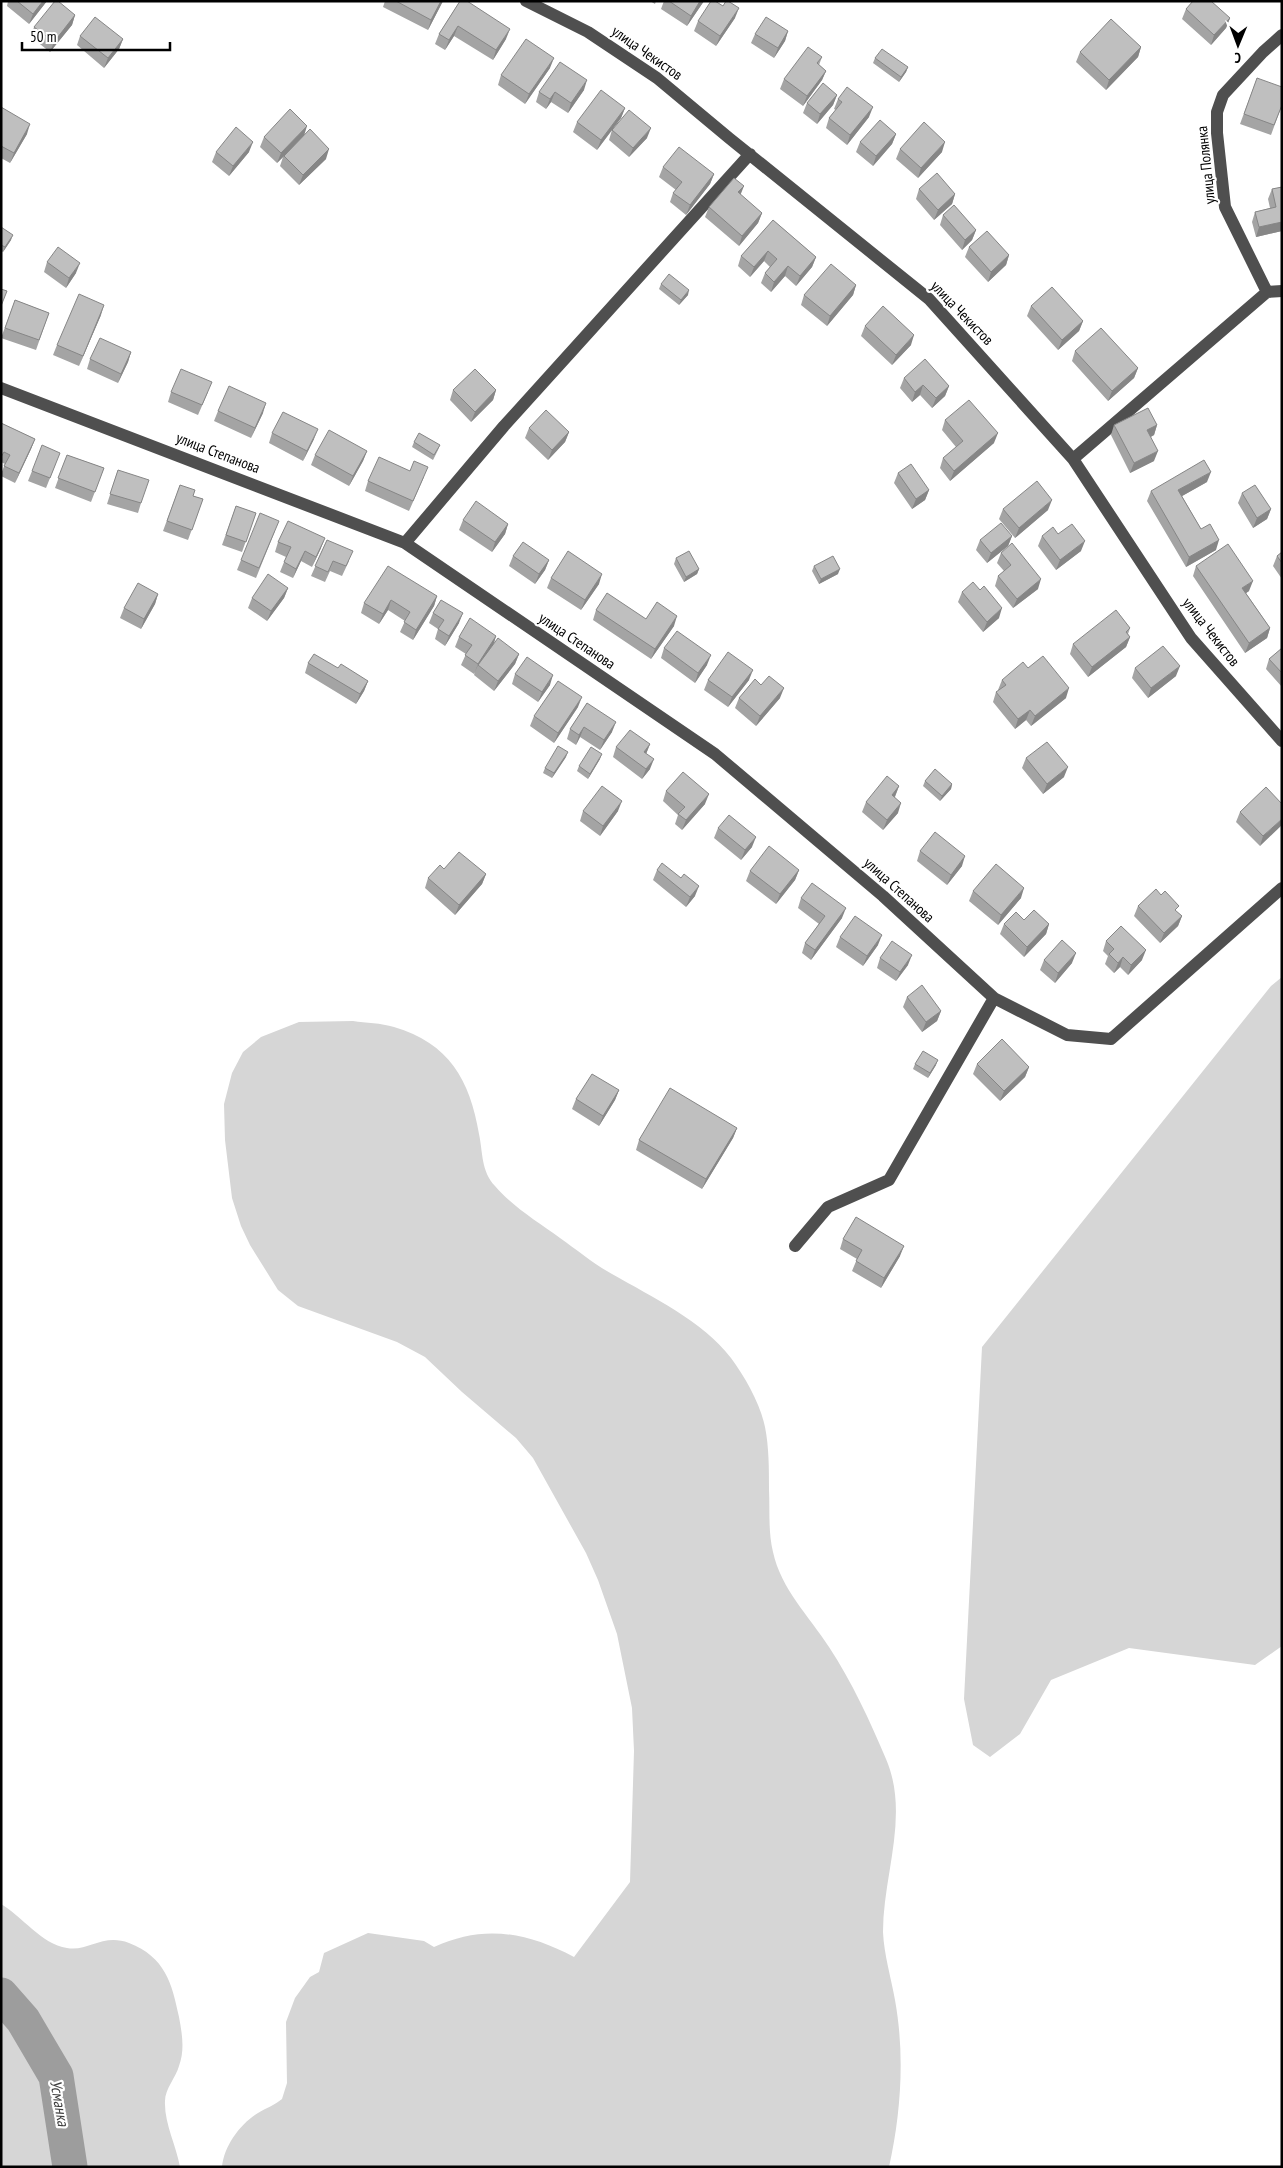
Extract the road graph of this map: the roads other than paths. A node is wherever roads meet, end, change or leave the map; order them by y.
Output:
1 (526, 1) edge
2 (1282, 35) edge
3 (750, 154) junction
4 (1282, 291) edge
5 (1266, 292) junction
6 (1, 388) edge
7 (1074, 459) junction
8 (406, 543) junction
9 (1282, 741) edge
10 (1282, 888) edge
11 (994, 998) junction
12 (795, 1246) dead end

1 - 3 street, улица Чекистов
2 - 5 street, улица Полянка
3 - 7 street, улица Чекистов
3 - 8 street
4 - 5 street
5 - 7 street
6 - 8 street, улица Степанова
7 - 9 street, улица Чекистов
8 - 11 street, улица Степанова
10 - 11 street, улица Степанова
11 - 12 street

